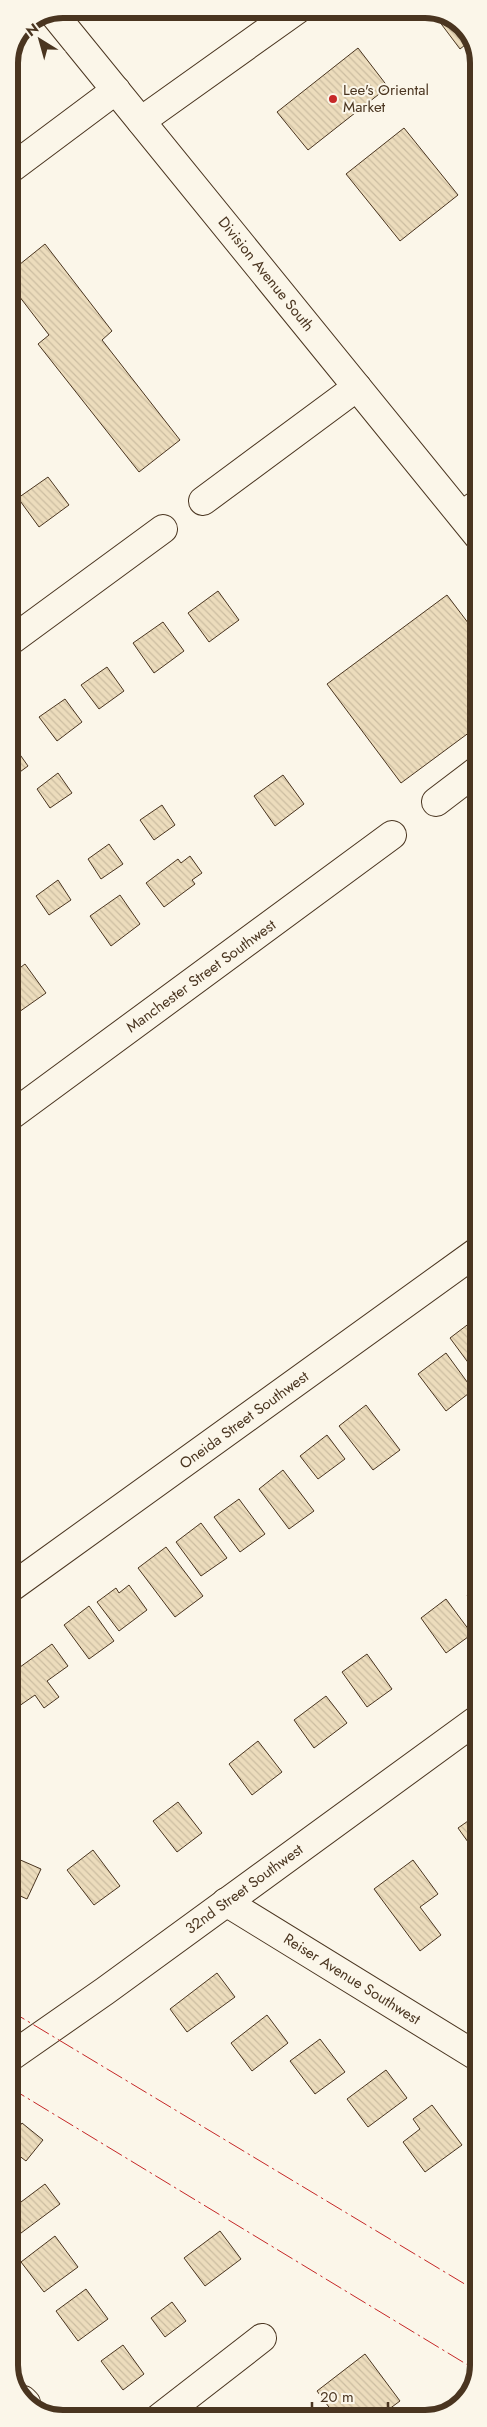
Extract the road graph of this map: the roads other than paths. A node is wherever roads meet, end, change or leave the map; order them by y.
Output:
1 (57, 18) edge
2 (285, 18) edge
3 (116, 90) junction
4 (141, 121) junction
5 (18, 163) edge
6 (358, 388) junction
7 (203, 501) dead end
8 (470, 515) edge
9 (163, 529) dead end
10 (18, 635) edge
11 (470, 776) edge
12 (436, 802) dead end
13 (392, 835) dead end
14 (18, 1109) edge
15 (470, 1256) edge
16 (18, 1582) edge
17 (470, 1726) edge
18 (226, 1902) junction
19 (18, 2052) edge
20 (470, 2052) edge
21 (262, 2338) dead end
22 (170, 2409) edge

1 - 3 street, Division Avenue South
2 - 4 street
3 - 4 street, Division Avenue South
3 - 5 street
4 - 6 street, Division Avenue South
6 - 7 street
6 - 8 street, Division Avenue South
9 - 10 street
11 - 12 street
13 - 14 street, Manchester Street Southwest
15 - 16 street, Oneida Street Southwest
17 - 18 street, 32nd Street Southwest
18 - 19 street, 32nd Street Southwest
18 - 20 street, Reiser Avenue Southwest
21 - 22 street

